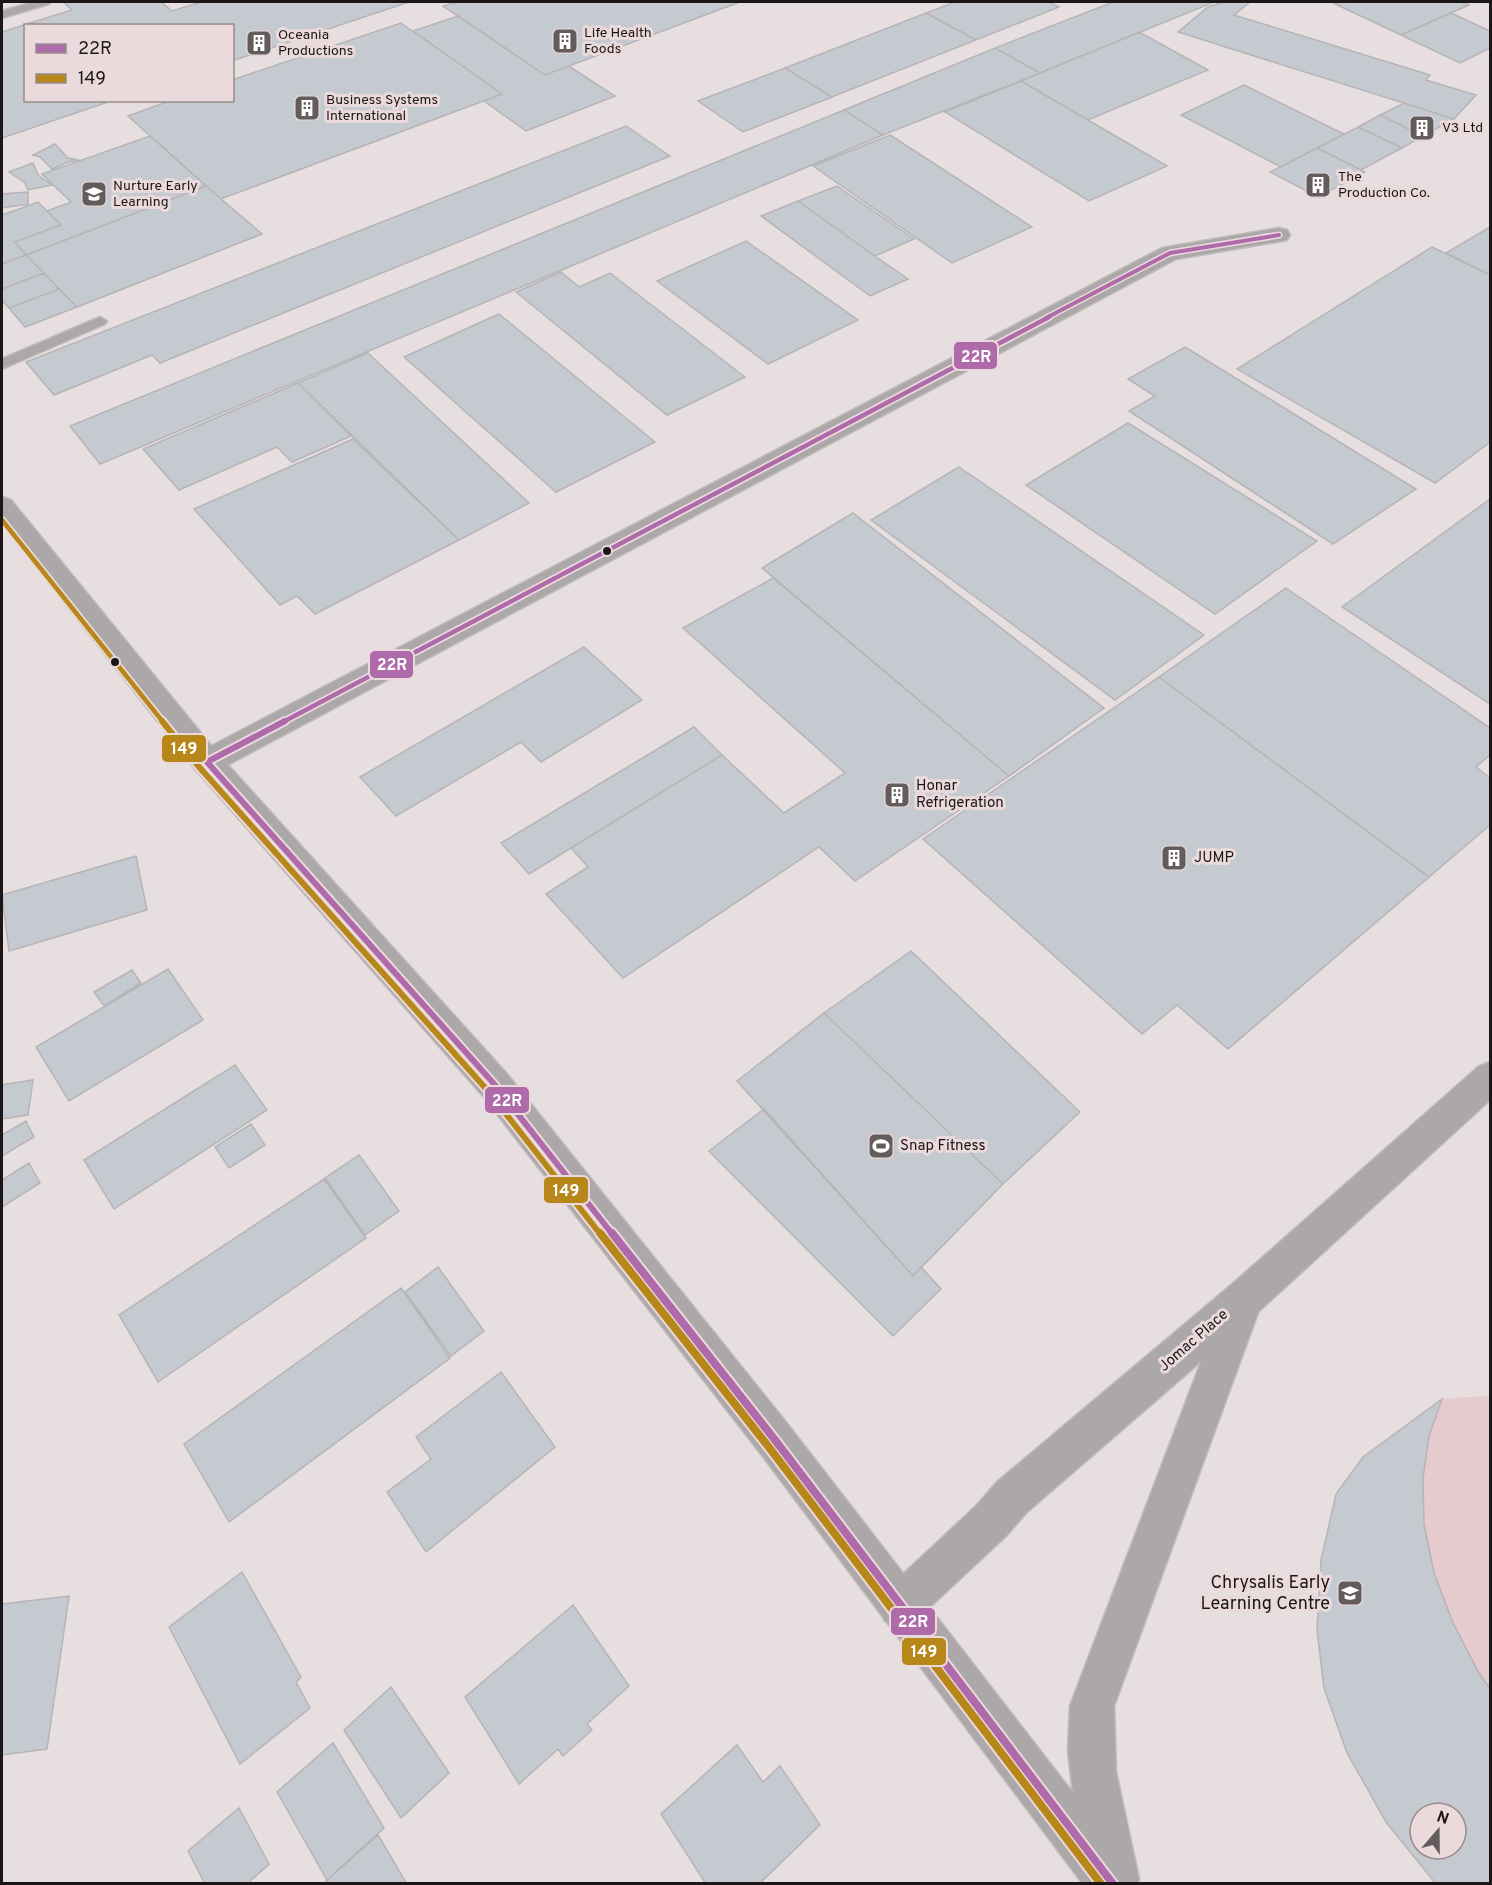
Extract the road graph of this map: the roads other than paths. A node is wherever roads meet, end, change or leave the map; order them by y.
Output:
1 (45, 2) edge
2 (2, 15) edge
3 (1279, 235) dead end
4 (100, 321) dead end
5 (2, 364) edge
6 (2, 506) edge
7 (207, 762) junction
8 (1491, 1078) edge
9 (1244, 1299) junction
10 (900, 1606) junction
11 (1114, 1884) edge

1 - 2 lane
3 - 7 street
4 - 5 lane
6 - 7 main road
7 - 10 main road
8 - 9 street, Jomac Place
9 - 10 street, Jomac Place
9 - 11 main road
10 - 11 main road

